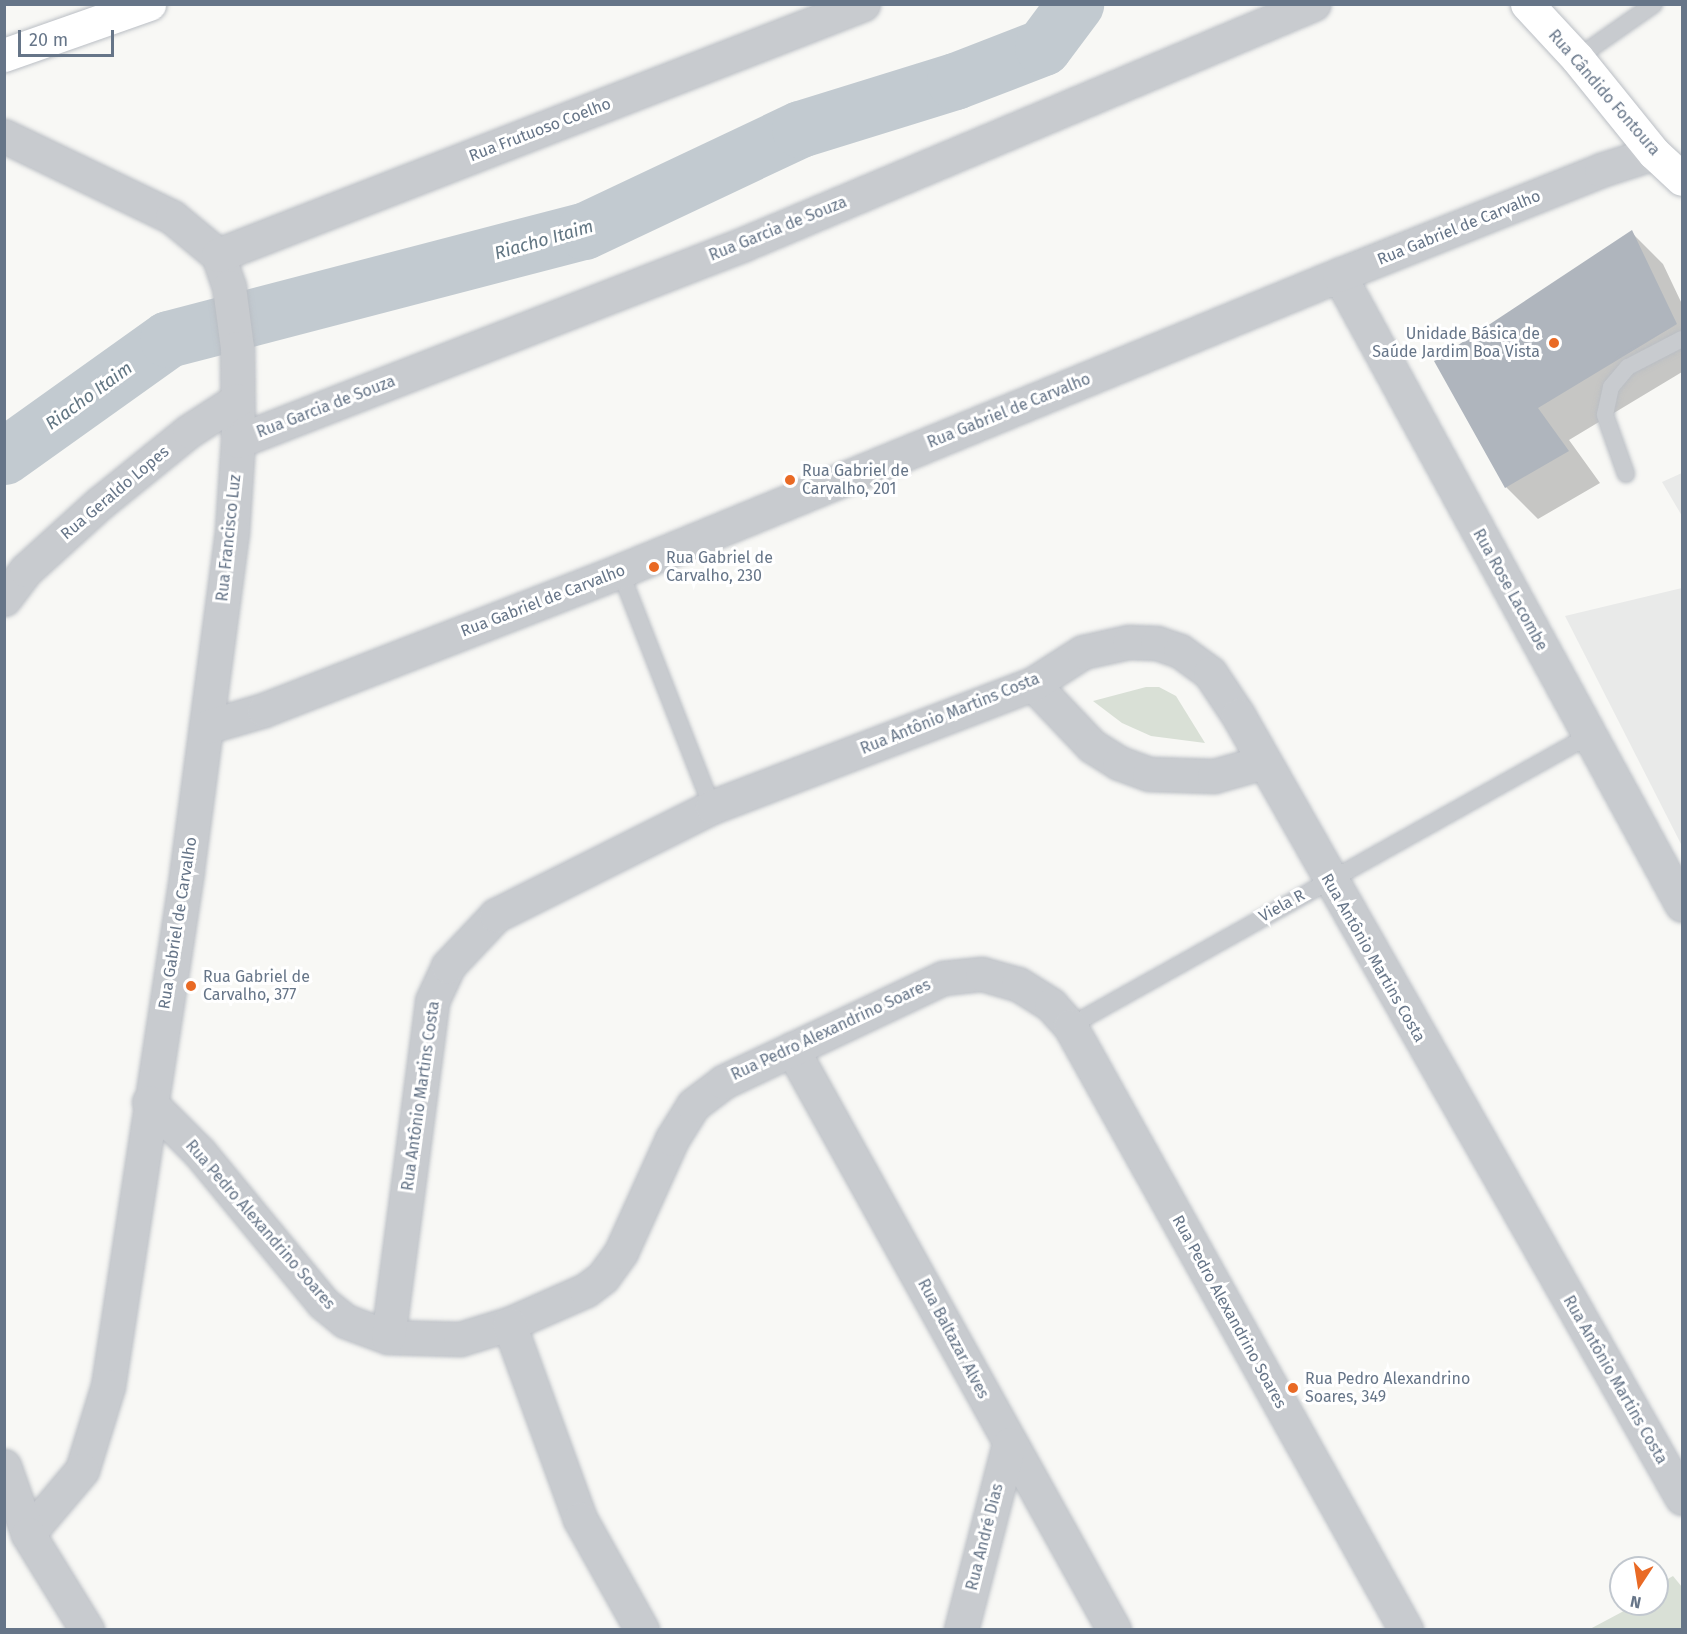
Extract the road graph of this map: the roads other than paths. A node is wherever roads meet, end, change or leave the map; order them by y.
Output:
1 (150, 4) edge
2 (863, 4) edge
3 (1313, 4) edge
4 (1527, 4) edge
5 (1654, 4) edge
6 (4, 55) edge
7 (1577, 58) junction
8 (4, 136) edge
9 (1654, 153) junction
10 (1683, 179) edge
11 (218, 255) junction
12 (1339, 275) junction
13 (1683, 339) edge
14 (237, 400) junction
15 (238, 441) junction
16 (1626, 474) dead end
17 (620, 571) junction
18 (4, 599) edge
19 (1033, 684) junction
20 (206, 726) junction
21 (1590, 735) junction
22 (1263, 762) junction
23 (712, 807) junction
24 (1328, 880) junction
25 (1683, 905) edge
26 (1070, 1026) junction
27 (792, 1049) junction
28 (149, 1102) junction
29 (509, 1324) junction
30 (388, 1337) junction
31 (1009, 1444) junction
32 (4, 1466) edge
33 (1683, 1498) edge
34 (28, 1534) junction
35 (87, 1629) edge
36 (642, 1629) edge
37 (962, 1629) edge
38 (1114, 1629) edge
39 (1406, 1629) edge

1 - 6 main road
2 - 11 street, Rua Frutuoso Coelho
3 - 15 street, Rua Garcia de Souza
4 - 7 main road, Rua Cândido Fontoura
5 - 7 lane
7 - 9 main road, Rua Cândido Fontoura
8 - 11 street
9 - 10 main road, Rua Cândido Fontoura
9 - 12 street, Rua Gabriel de Carvalho
11 - 14 street, Rua Francisco Luz
12 - 17 street, Rua Gabriel de Carvalho
12 - 21 street, Rua Rose Lacombe
13 - 16 lane
14 - 15 street, Rua Francisco Luz
14 - 18 street, Rua Geraldo Lopes
15 - 20 street, Rua Francisco Luz
17 - 20 street, Rua Gabriel de Carvalho
17 - 23 lane
19 - 22 street
19 - 22 street, Rua Antônio Martins Costa
19 - 23 street, Rua Antônio Martins Costa
20 - 28 street, Rua Gabriel de Carvalho
21 - 24 lane, Viela R
21 - 25 street, Rua Rose Lacombe
22 - 24 street, Rua Antônio Martins Costa
23 - 30 street, Rua Antônio Martins Costa
24 - 26 lane, Viela R
24 - 33 street, Rua Antônio Martins Costa
26 - 27 street, Rua Pedro Alexandrino Soares
26 - 39 street, Rua Pedro Alexandrino Soares
27 - 29 street, Rua Pedro Alexandrino Soares
27 - 31 street, Rua Baltazar Alves
28 - 30 street, Rua Pedro Alexandrino Soares
28 - 34 street, Rua Gabriel de Carvalho
29 - 30 street, Rua Pedro Alexandrino Soares
29 - 36 street
31 - 37 street, Rua André Dias
31 - 38 street, Rua Baltazar Alves
32 - 34 street
34 - 35 street

